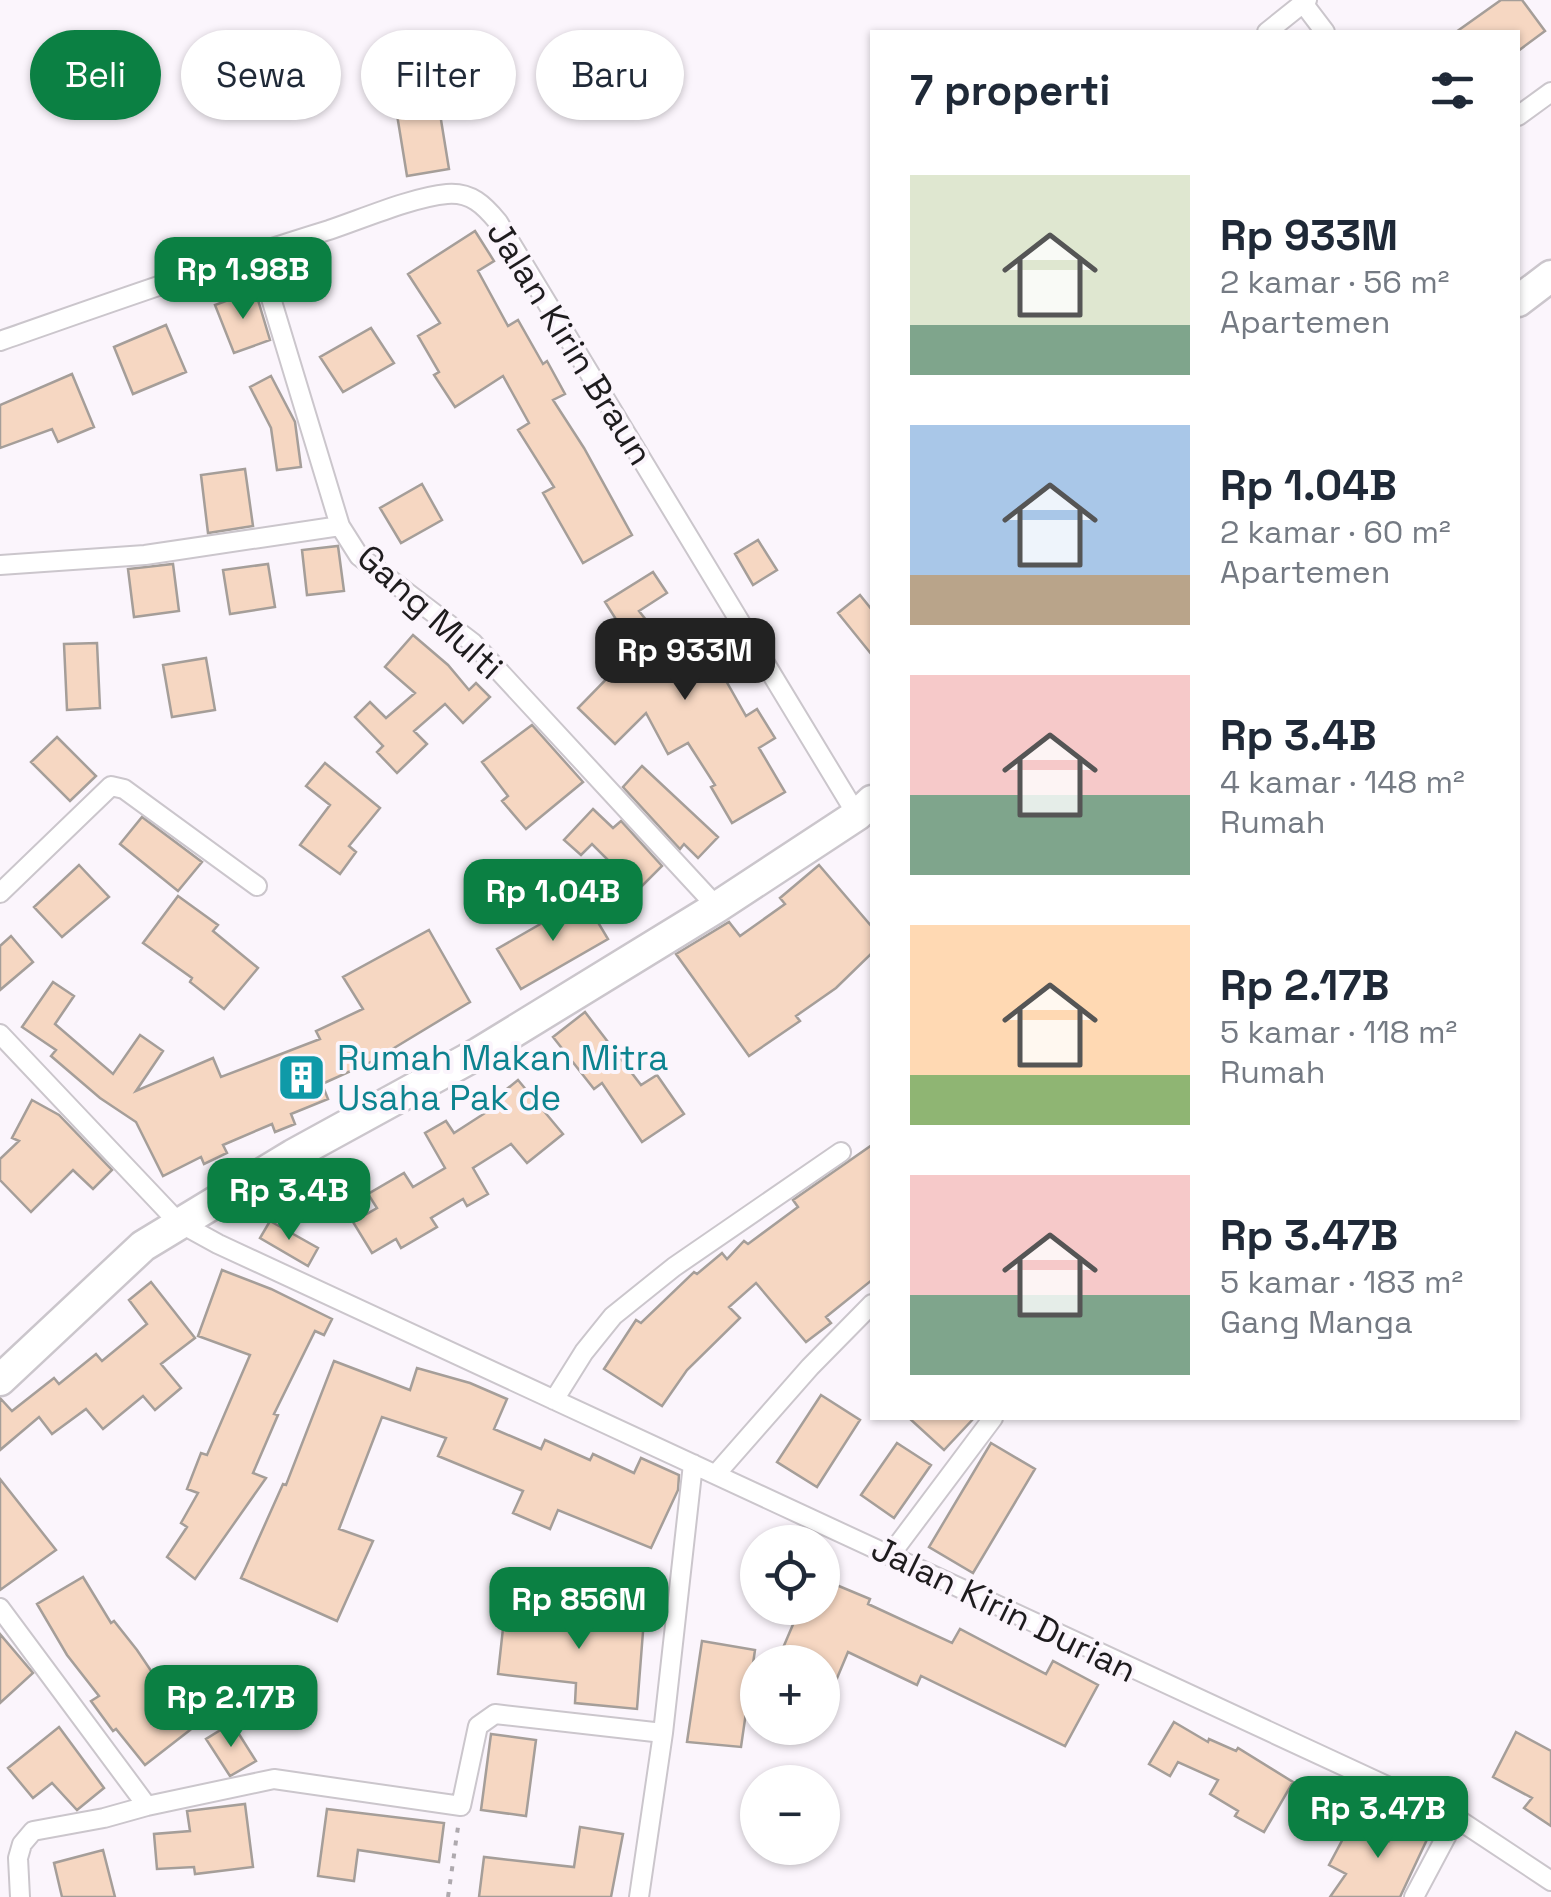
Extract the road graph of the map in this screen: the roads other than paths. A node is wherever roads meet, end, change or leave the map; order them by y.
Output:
1 (1305, 2) edge
2 (1270, 30) edge
3 (1324, 30) edge
4 (1551, 92) edge
5 (1520, 115) edge
6 (258, 252) junction
7 (1551, 276) edge
8 (1520, 298) edge
9 (0, 342) edge
10 (340, 526) junction
11 (0, 565) edge
12 (866, 811) edge
13 (257, 886) dead end
14 (0, 893) edge
15 (718, 908) junction
16 (0, 1034) edge
17 (841, 1152) dead end
18 (178, 1222) junction
19 (870, 1306) edge
20 (0, 1380) edge
21 (554, 1400) junction
22 (992, 1420) edge
23 (693, 1464) junction
24 (716, 1474) junction
25 (891, 1554) junction
26 (0, 1608) edge
27 (664, 1732) junction
28 (147, 1806) junction
29 (1456, 1818) junction
30 (1551, 1881) edge
31 (20, 1897) edge
32 (639, 1897) edge
33 (1414, 1897) edge

1 - 2 street
1 - 3 street
4 - 5 street
6 - 9 street, Jalan Kirin Braun
6 - 10 street, Gang Multi
6 - 12 street, Jalan Kirin Braun
7 - 8 highway
10 - 11 street
10 - 15 street, Gang Multi
12 - 15 highway
13 - 14 street
15 - 18 highway
16 - 18 street
17 - 21 street
18 - 20 highway
18 - 21 street, Jalan Kirin Durian
19 - 24 street
21 - 23 street, Jalan Kirin Durian
22 - 25 street
23 - 24 street, Jalan Kirin Durian
23 - 27 street
24 - 25 street, Jalan Kirin Durian
25 - 29 street, Jalan Kirin Durian
26 - 28 street
27 - 28 street
27 - 32 street
28 - 31 street
29 - 30 street, Jalan Kirin Durian
29 - 33 street

